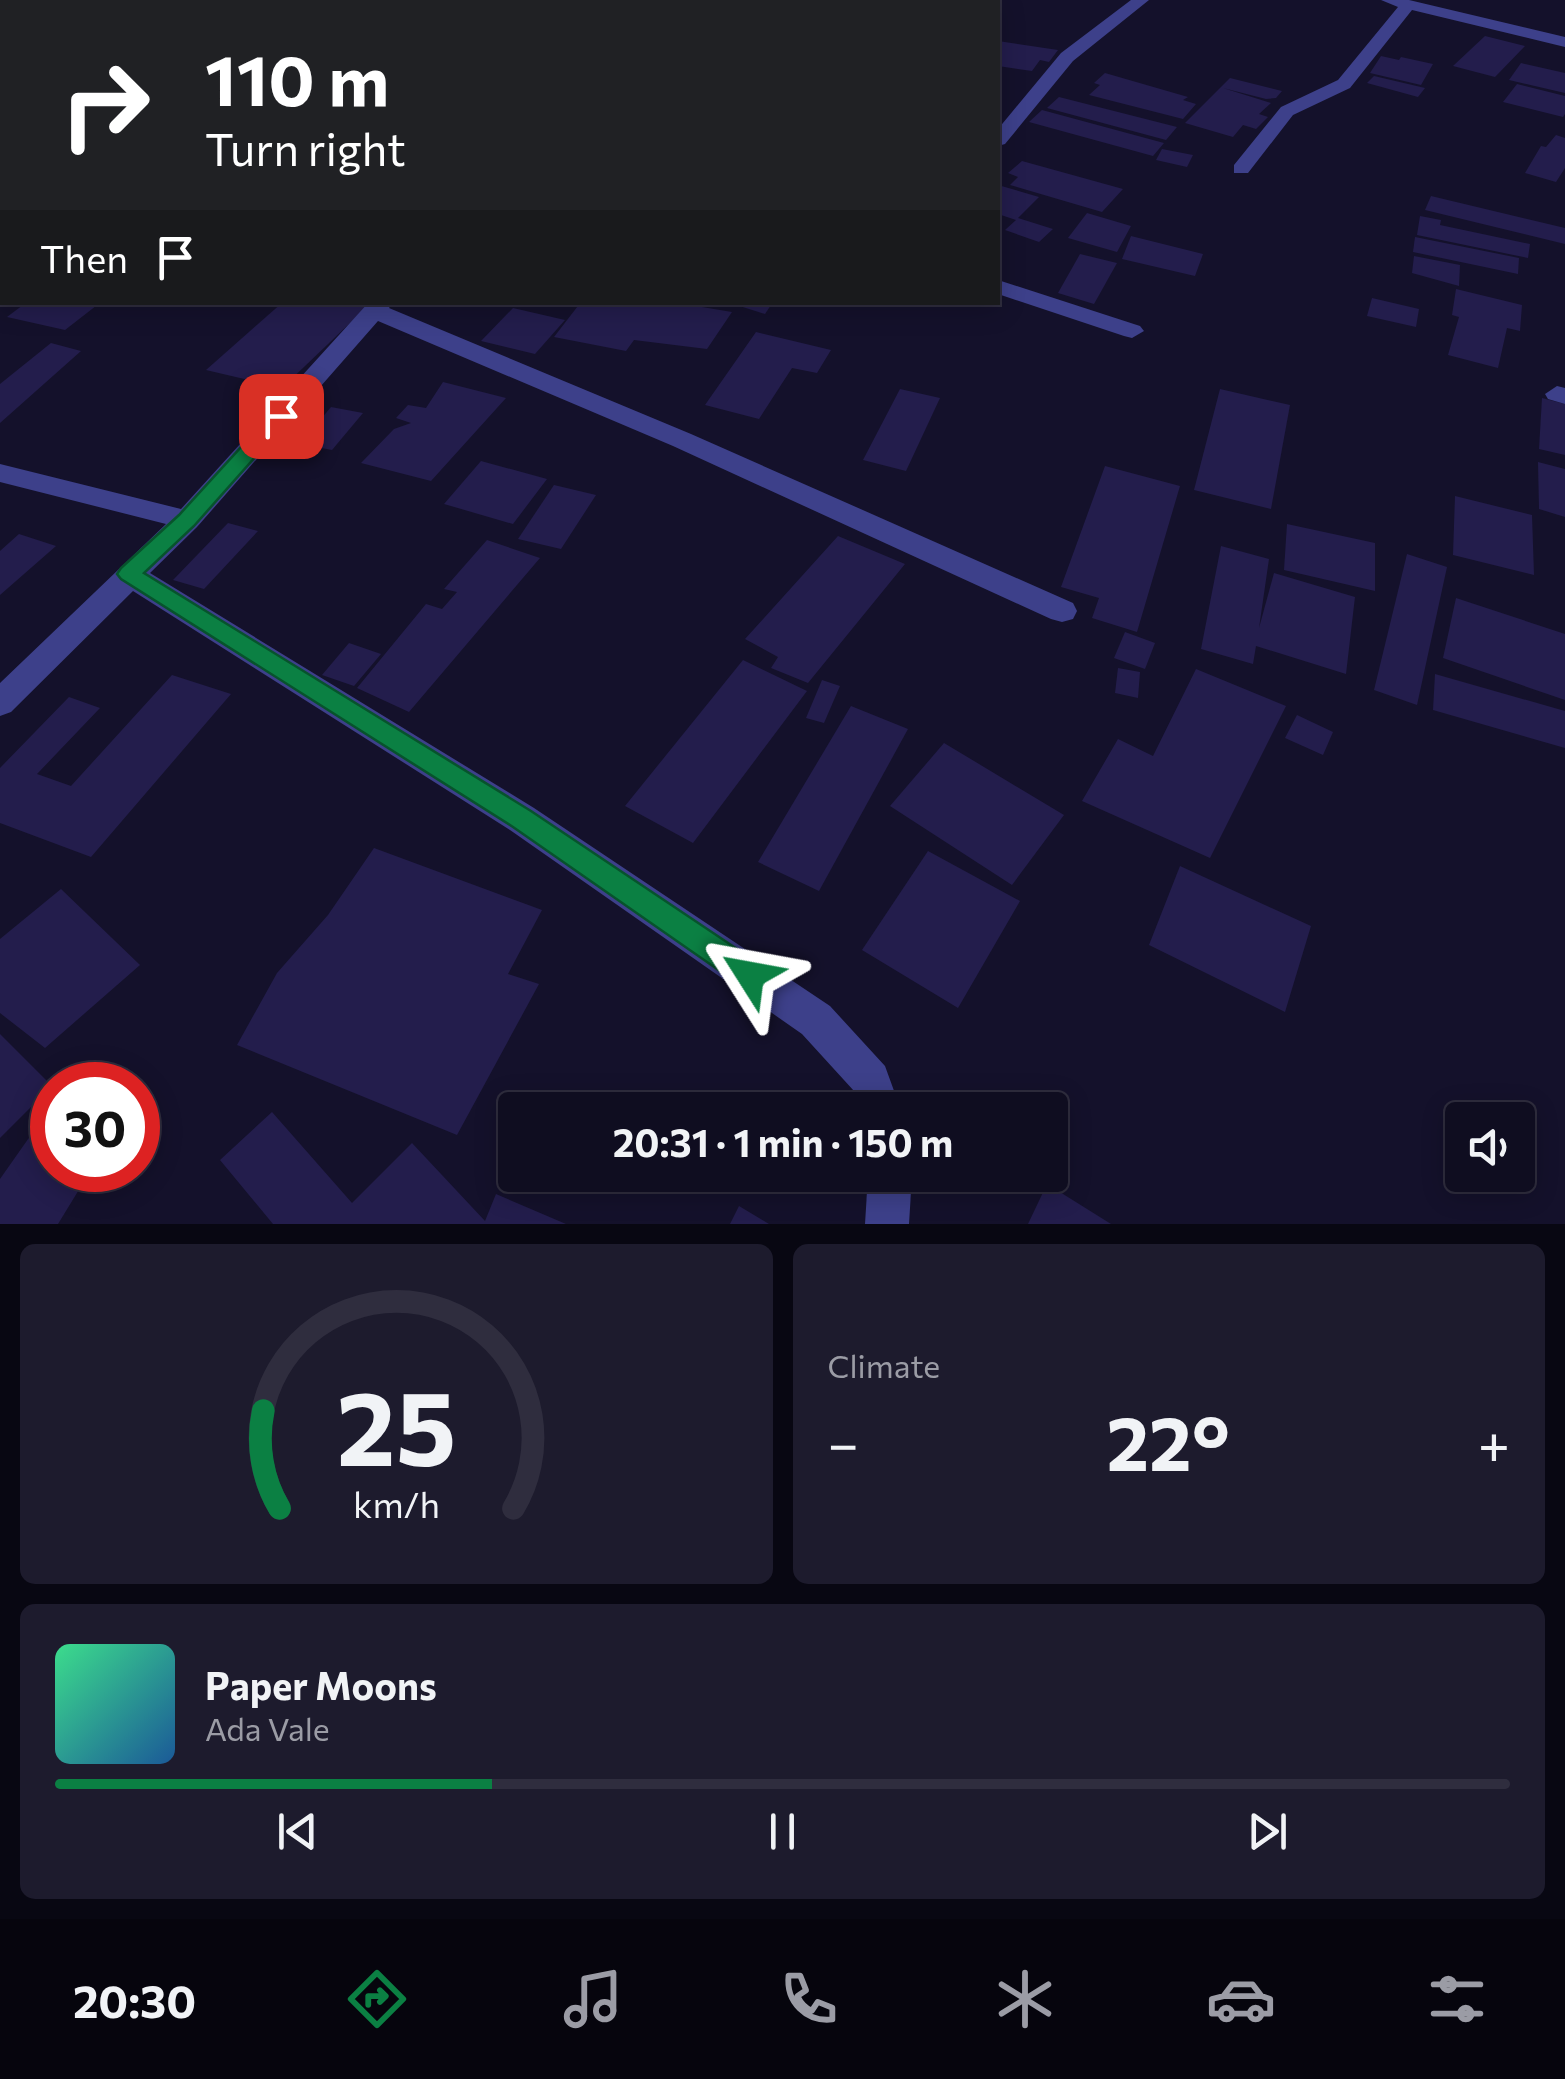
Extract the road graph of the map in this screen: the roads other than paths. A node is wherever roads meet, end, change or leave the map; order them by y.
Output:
1 (1140, 0) edge
2 (1398, 3) edge
3 (1565, 42) edge
4 (1000, 138) edge
5 (1240, 169) dead end
6 (1000, 289) edge
7 (378, 307) edge
8 (1132, 331) dead end
9 (0, 474) edge
10 (187, 520) junction
11 (128, 574) junction
12 (1062, 611) dead end
13 (0, 703) edge
14 (875, 1092) edge
15 (889, 1192) edge
16 (886, 1224) edge

1 - 4 street
2 - 3 street
2 - 5 street
6 - 8 street
7 - 10 street
7 - 12 street
9 - 10 street
10 - 11 street
11 - 13 street
11 - 14 street
15 - 16 street

